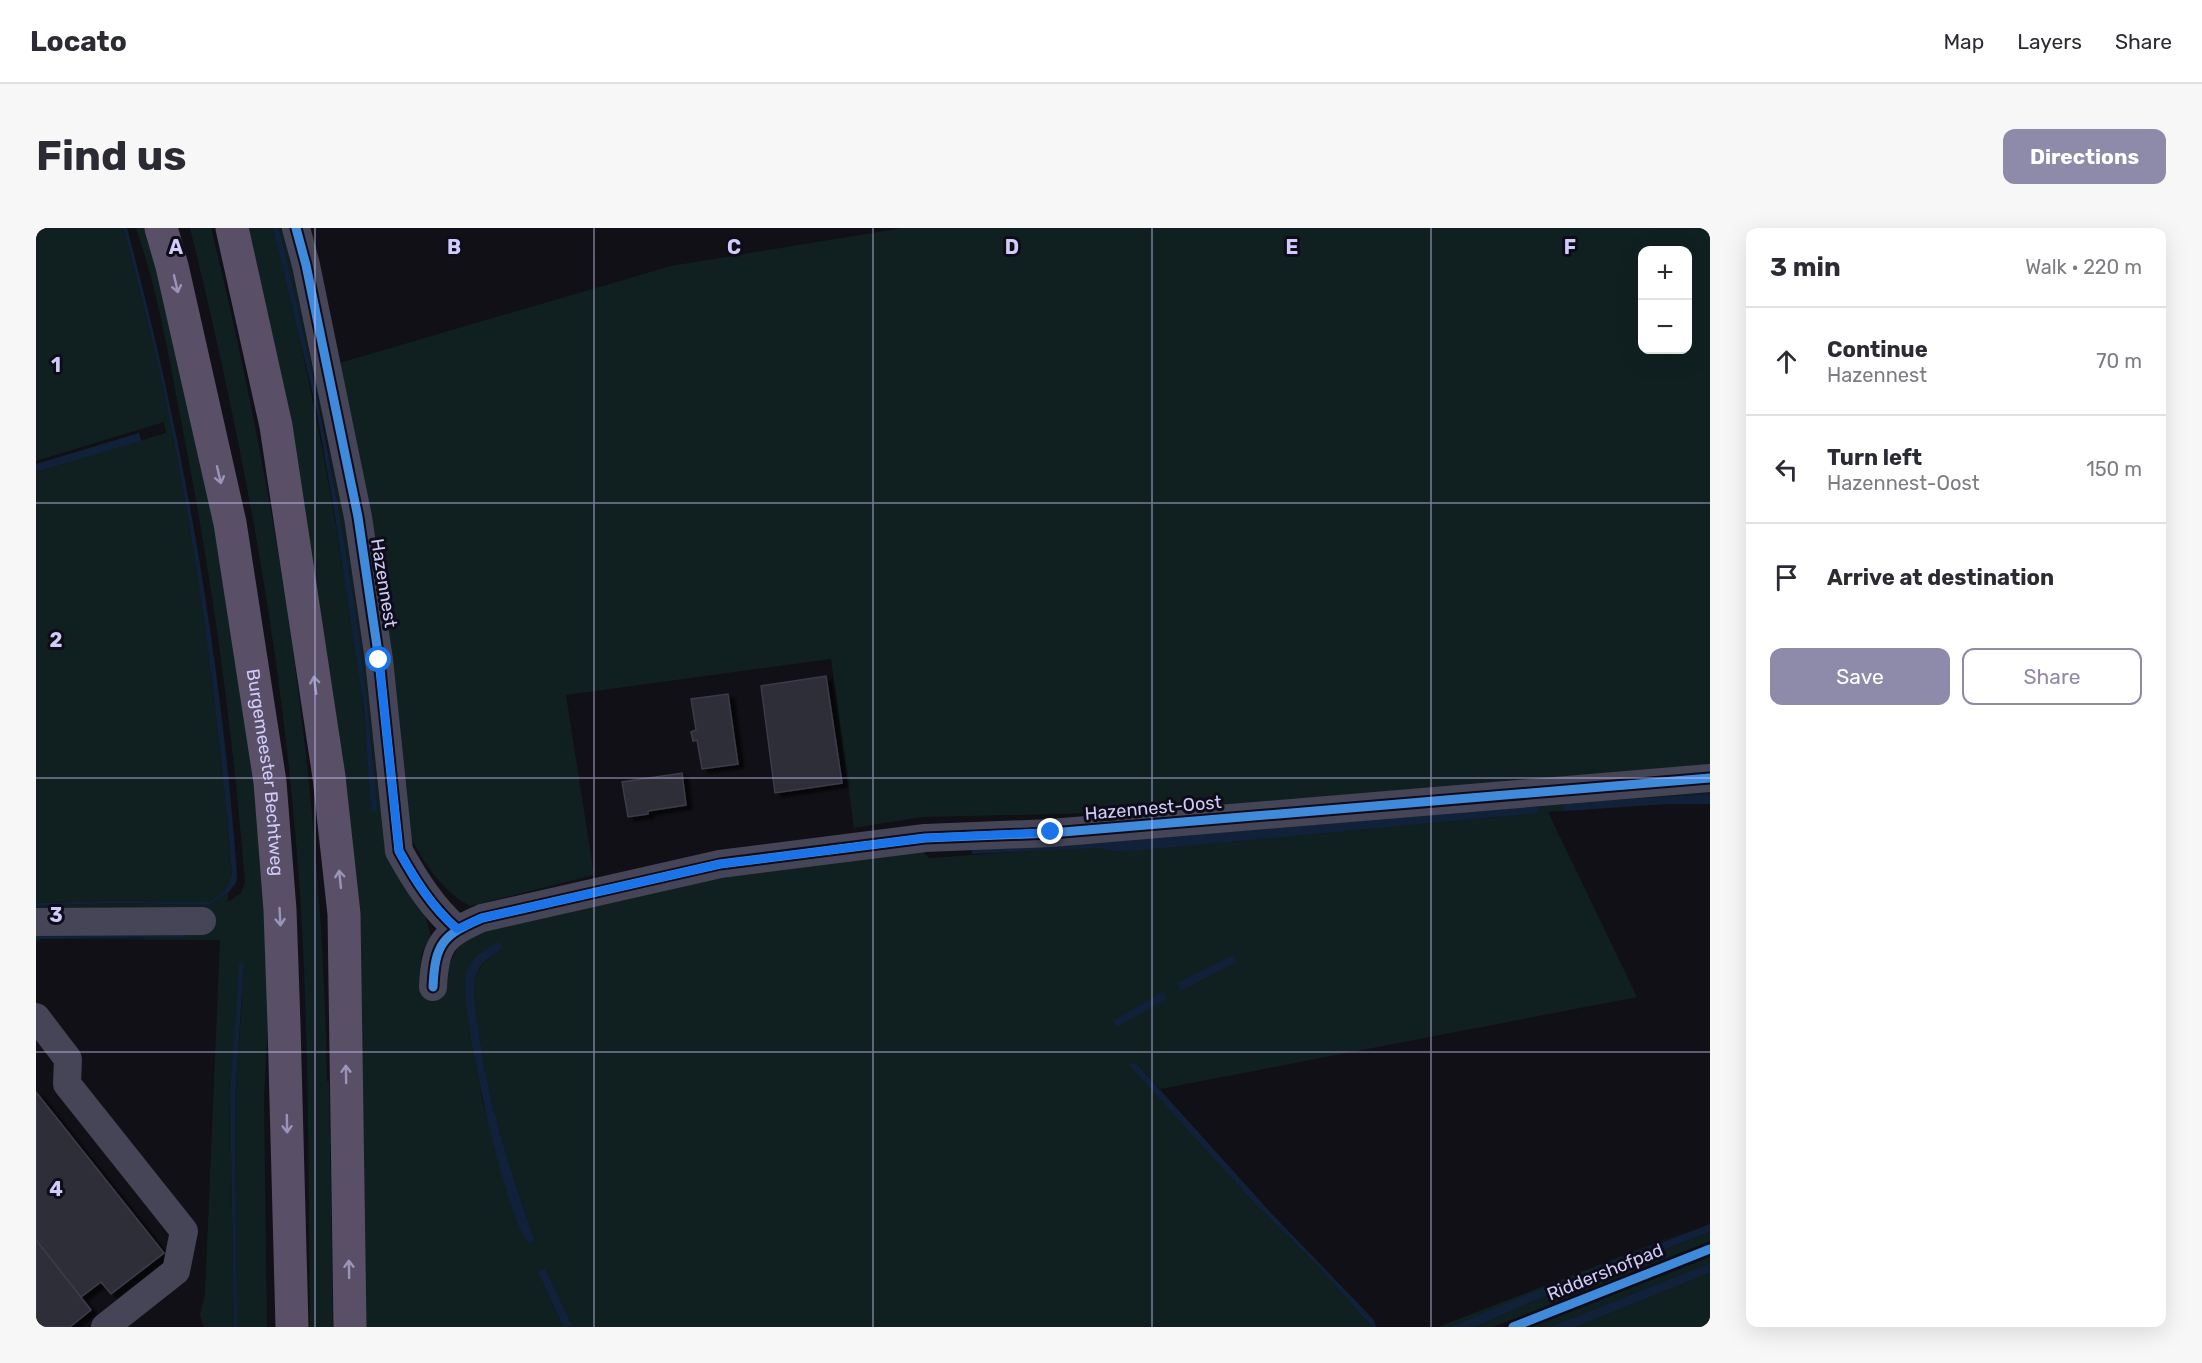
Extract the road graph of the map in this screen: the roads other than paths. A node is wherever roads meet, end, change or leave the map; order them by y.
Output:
1 (161, 228) edge
2 (232, 228) edge
3 (296, 228) edge
4 (1710, 778) edge
5 (202, 921) dead end
6 (36, 922) edge
7 (457, 929) junction
8 (434, 987) dead end
9 (36, 1017) edge
10 (105, 1327) edge
11 (292, 1327) edge
12 (350, 1327) edge

1 -> 11 main road, Burgemeester Bechtweg
12 -> 2 main road
3 - 7 street, Hazennest
4 - 7 street, Hazennest-Oost
5 - 6 street
7 - 8 street, Hazennest-Oost
9 - 10 street

